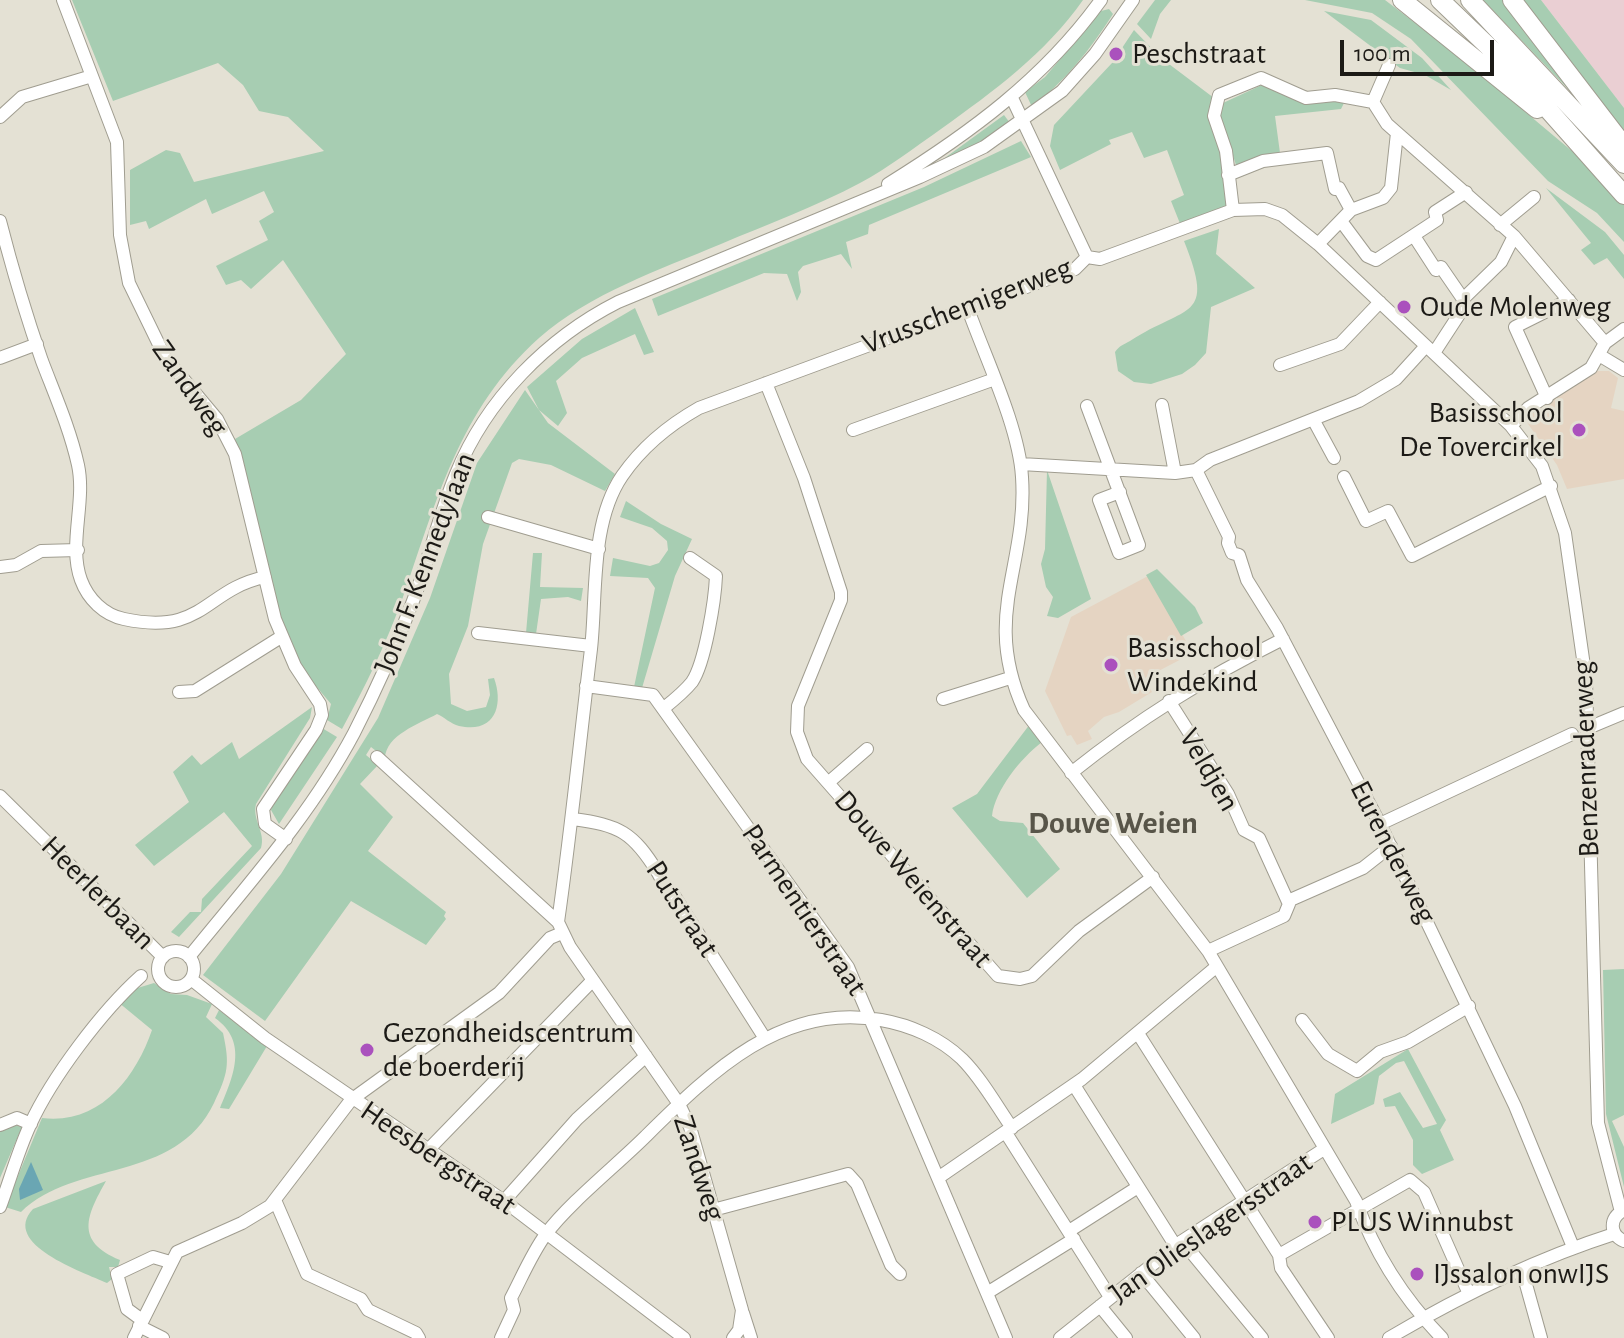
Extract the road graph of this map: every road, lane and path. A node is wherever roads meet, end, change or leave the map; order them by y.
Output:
1 (63, 0) edge
2 (1102, 0) edge
3 (1133, 0) edge
4 (1402, 0) edge
5 (1440, 0) edge
6 (1470, 0) edge
7 (1512, 0) edge
8 (1121, 16) junction
9 (1389, 65) dead end
10 (92, 76) junction
11 (1012, 98) junction
12 (1373, 102) junction
13 (0, 117) edge
14 (1024, 122) junction
15 (1397, 133) junction
16 (1577, 140) junction
17 (1624, 146) edge
18 (1624, 164) edge
19 (1228, 175) junction
20 (1466, 192) junction
21 (1624, 195) edge
22 (868, 197) junction
23 (1534, 197) dead end
24 (1233, 210) junction
25 (1351, 210) junction
26 (0, 221) edge
27 (1341, 221) junction
28 (1500, 225) junction
29 (1414, 236) junction
30 (1514, 236) junction
31 (1318, 244) junction
32 (1087, 257) junction
33 (6, 270) edge
34 (1463, 299) junction
35 (1569, 300) junction
36 (1380, 302) junction
37 (968, 309) junction
38 (1624, 329) edge
39 (37, 344) junction
40 (1430, 349) junction
41 (1602, 349) junction
42 (0, 358) edge
43 (1280, 365) dead end
44 (1624, 370) edge
45 (992, 380) junction
46 (766, 383) junction
47 (1547, 398) junction
48 (1162, 405) dead end
49 (1087, 406) dead end
50 (1314, 421) junction
51 (1511, 426) junction
52 (853, 430) dead end
53 (1334, 458) dead end
54 (1021, 464) junction
55 (1112, 470) junction
56 (1196, 470) junction
57 (1175, 473) junction
58 (1344, 477) dead end
59 (1551, 486) junction
60 (1120, 492) junction
61 (488, 517) dead end
62 (599, 549) junction
63 (78, 550) junction
64 (690, 558) dead end
65 (0, 567) edge
66 (265, 577) junction
67 (478, 633) dead end
68 (281, 637) junction
69 (1283, 639) junction
70 (591, 646) junction
71 (1010, 678) junction
72 (586, 686) junction
73 (179, 692) dead end
74 (943, 699) dead end
75 (1169, 701) junction
76 (664, 708) junction
77 (1624, 713) edge
78 (1588, 728) junction
79 (1572, 734) dead end
80 (867, 749) dead end
81 (377, 757) dead end
82 (1071, 773) junction
83 (829, 782) junction
84 (0, 796) edge
85 (573, 819) junction
86 (1380, 824) junction
87 (286, 839) junction
88 (1391, 846) junction
89 (1153, 877) junction
90 (1288, 901) junction
91 (560, 927) junction
92 (1208, 951) junction
93 (163, 957) junction
94 (189, 957) junction
95 (1216, 967) junction
96 (141, 976) dead end
97 (191, 979) junction
98 (593, 980) junction
99 (1469, 1006) junction
100 (873, 1018) junction
101 (1302, 1020) dead end
102 (1139, 1035) junction
103 (764, 1037) junction
104 (646, 1056) junction
105 (1074, 1085) junction
106 (351, 1100) junction
107 (679, 1104) junction
108 (31, 1124) junction
109 (0, 1125) edge
110 (1009, 1130) junction
111 (1324, 1149) junction
112 (428, 1150) junction
113 (938, 1178) junction
114 (1138, 1187) junction
115 (275, 1200) junction
116 (504, 1201) junction
117 (1243, 1201) junction
118 (0, 1207) edge
119 (713, 1210) junction
120 (1360, 1211) junction
121 (1622, 1211) edge
122 (547, 1233) junction
123 (1072, 1235) junction
124 (1619, 1238) edge
125 (1178, 1243) junction
126 (1573, 1247) junction
127 (1279, 1255) junction
128 (170, 1262) junction
129 (1522, 1270) junction
130 (1141, 1273) junction
131 (900, 1274) dead end
132 (987, 1293) junction
133 (1469, 1294) junction
134 (1110, 1297) junction
135 (1100, 1306) junction
136 (742, 1310) junction
137 (1423, 1319) junction
138 (139, 1328) edge
139 (163, 1338) edge
140 (419, 1338) edge
141 (501, 1338) edge
142 (684, 1338) edge
143 (733, 1338) edge
144 (751, 1338) edge
145 (1006, 1338) edge
146 (1060, 1338) edge
147 (1126, 1338) edge
148 (1194, 1338) edge
149 (1262, 1338) edge
150 (1328, 1338) edge
151 (1389, 1338) edge
152 (1442, 1338) edge
153 (1541, 1338) edge

1 - 10 street, Zandweg
2 - 8 street
2 - 11 street, John F. Kennedylaan
3 - 8 street, John F. Kennedylaan
4 - 16 highway
5 - 16 highway
6 - 18 highway
7 - 17 highway
8 - 14 street, John F. Kennedylaan
9 - 12 street
10 - 13 street
10 - 66 street, Zandweg
11 - 14 street
11 - 22 street, John F. Kennedylaan
12 - 15 street
12 - 19 street
14 - 22 street, John F. Kennedylaan
14 - 32 street
15 - 20 street
15 - 25 street
16 - 21 highway
19 - 24 street
19 - 25 street
20 - 28 street
20 - 29 street
22 - 87 street, John F. Kennedylaan
23 - 28 street
24 - 31 street, Vrusschemigerweg
24 - 32 street, Vrusschemigerweg
25 - 27 street
26 - 33 street
27 - 29 street
27 - 31 street
28 - 30 street
29 - 34 street
30 - 34 street
30 - 35 street
31 - 36 street, Vrusschemigerweg
32 - 37 street, Vrusschemigerweg
33 - 39 street
34 - 40 street
35 - 41 street
35 - 47 street
36 - 40 street, Vrusschemigerweg
36 - 43 street
37 - 45 street
37 - 46 street, Vrusschemigerweg
38 - 41 street
39 - 42 street
39 - 63 street
40 - 50 street
40 - 51 street, Benzenraderweg
41 - 44 street
41 - 47 street
45 - 52 street
45 - 54 street
46 - 62 street, Vrusschemigerweg
46 - 83 street, Douve Weienstraat
47 - 51 street
48 - 57 street
49 - 55 street
50 - 53 street
50 - 56 street
51 - 59 street, Benzenraderweg
54 - 55 street
54 - 71 street
55 - 57 street
55 - 60 street
56 - 57 street
56 - 69 street, Eurenderweg
58 - 59 street
59 - 78 street, Benzenraderweg
60 - 60 street
61 - 62 street
62 - 70 street, Vrusschemigerweg
63 - 65 street
63 - 66 street
64 - 76 street
66 - 68 street, Zandweg
67 - 70 street
68 - 73 street
68 - 87 street, Zandweg
69 - 75 street
69 - 86 street, Eurenderweg
70 - 72 street, Vrusschemigerweg
71 - 74 street
71 - 82 street
72 - 76 street, Parmentierstraat
72 - 85 street, Vrusschemigerweg
75 - 82 street
75 - 90 street, Veldjen
76 - 100 street, Parmentierstraat
77 - 78 street
78 - 121 street, Benzenraderweg
79 - 86 street
80 - 83 street, Douve Weienstraat
81 - 91 street, Zandweg
82 - 89 street
83 - 89 street, Douve Weienstraat
84 - 93 street, Heerlerbaan
85 - 91 street, Vrusschemigerweg
85 - 103 street, Putstraat
86 - 88 street, Eurenderweg
87 - 94 street, John F. Kennedylaan
88 - 90 street
88 - 99 street, Eurenderweg
89 - 92 street
90 - 92 street
91 - 98 street, Zandweg
91 - 106 street
92 - 95 street
93 - 94 street
93 - 97 street
94 - 97 street
95 - 102 street
95 - 111 street
96 - 108 street
97 - 106 street, Heesbergstraat
98 - 104 street, Zandweg
98 - 112 street
99 - 101 street
99 - 126 street, Eurenderweg
100 - 103 street
100 - 110 street
100 - 113 street, Parmentierstraat
102 - 105 street
102 - 117 street
103 - 107 street
104 - 107 street, Zandweg
104 - 116 street
105 - 110 street
105 - 114 street
106 - 112 street, Heesbergstraat
106 - 115 street
107 - 119 street, Zandweg
107 - 122 street
108 - 109 street
108 - 118 street
110 - 113 street
110 - 123 street
111 - 117 street, Jan Olieslagersstraat
111 - 120 street
112 - 116 street, Heesbergstraat
113 - 132 street, Parmentierstraat
114 - 123 street
114 - 125 street
115 - 128 street
115 - 140 street
116 - 122 street, Heesbergstraat
117 - 125 street, Jan Olieslagersstraat
117 - 127 street
119 - 131 street
119 - 136 street, Zandweg
120 - 127 street
120 - 133 street
120 - 137 street
121 - 124 street
122 - 141 street
122 - 142 street, Heesbergstraat
123 - 132 street
123 - 134 street
124 - 126 street
125 - 130 street, Jan Olieslagersstraat
125 - 149 street
126 - 129 street
127 - 150 street
128 - 138 street
128 - 138 street
129 - 133 street
129 - 153 street
130 - 134 street, Jan Olieslagersstraat
130 - 148 street
132 - 145 street, Parmentierstraat
133 - 137 street
134 - 135 street, Jan Olieslagersstraat
135 - 146 street, Jan Olieslagersstraat
135 - 147 street
136 - 143 street
136 - 144 street, Zandweg
137 - 151 street
137 - 152 street
138 - 139 street

